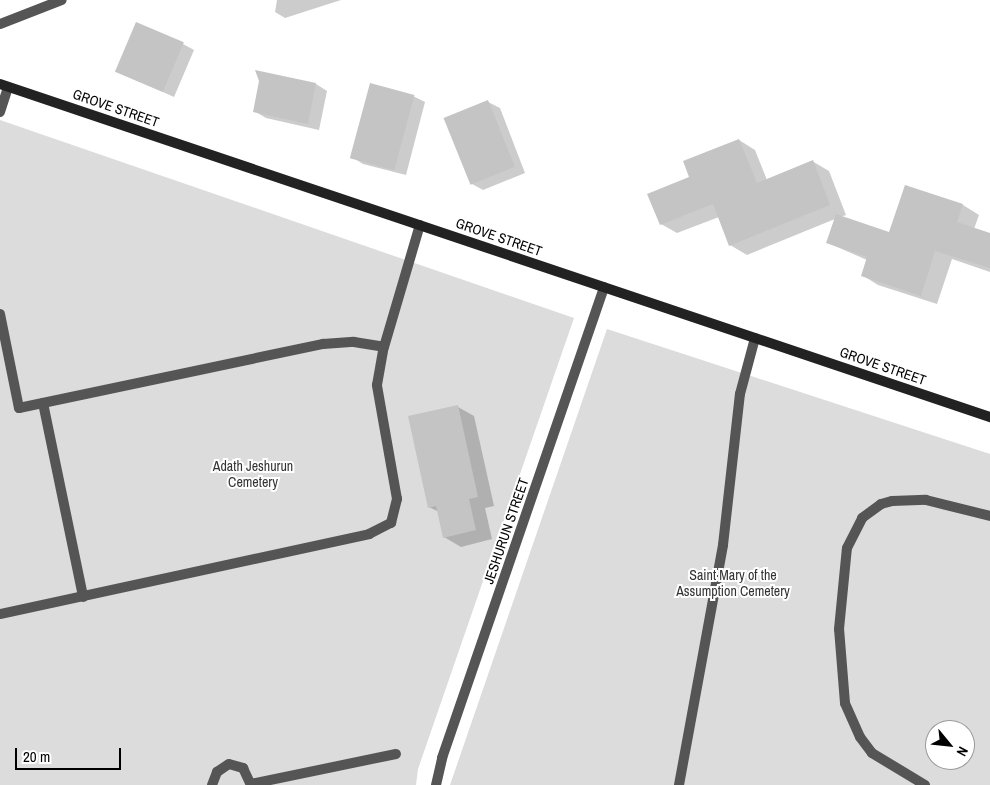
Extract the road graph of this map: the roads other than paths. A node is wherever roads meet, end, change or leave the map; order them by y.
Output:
1 (62, 0) edge
2 (0, 24) edge
3 (4, 85) edge
4 (0, 112) edge
5 (420, 225) junction
6 (604, 287) junction
7 (0, 314) edge
8 (755, 338) junction
9 (384, 347) junction
10 (43, 403) junction
11 (990, 417) edge
12 (990, 516) edge
13 (83, 597) junction
14 (0, 614) edge
15 (396, 754) dead end
16 (251, 784) edge
17 (212, 785) edge
18 (436, 785) edge
19 (679, 785) edge
20 (925, 785) edge

1 - 2 street
3 - 4 street
3 - 5 main road, GROVE STREET
5 - 6 main road, GROVE STREET
5 - 9 street
6 - 8 main road, GROVE STREET
6 - 18 street, JESHURUN STREET
7 - 10 street
8 - 11 main road, GROVE STREET
8 - 19 street
9 - 10 street
9 - 13 street
10 - 13 street
12 - 20 street
13 - 14 street
15 - 16 street
16 - 17 street

